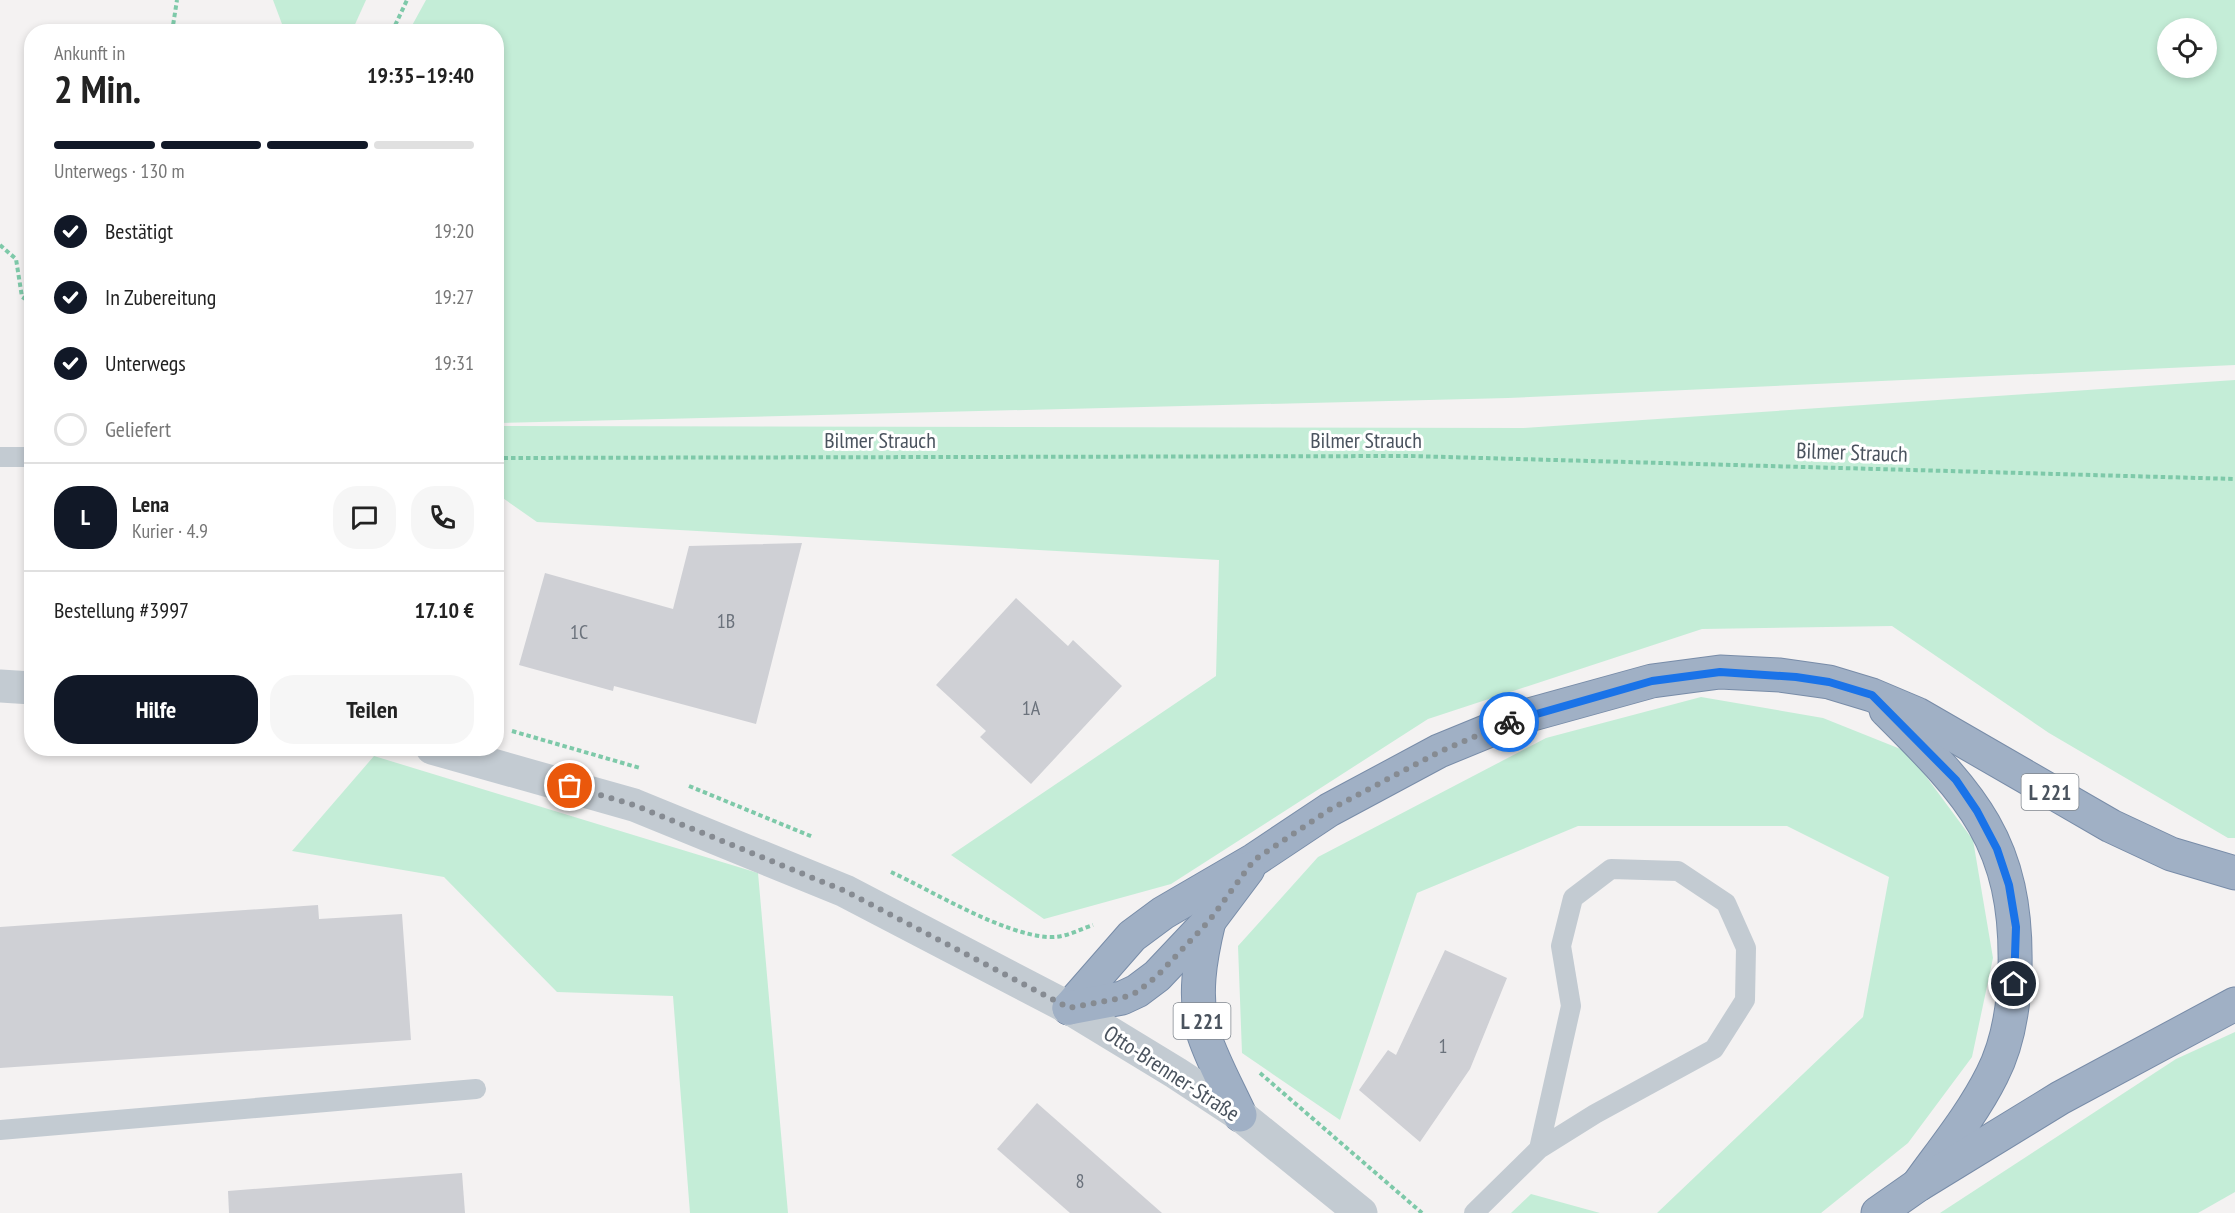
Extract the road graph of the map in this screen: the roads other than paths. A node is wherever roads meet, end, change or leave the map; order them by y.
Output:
1 (0, 457) edge
2 (24, 457) edge
3 (0, 686) edge
4 (24, 687) edge
5 (1872, 695) junction
6 (460, 756) edge
7 (1254, 860) junction
8 (2235, 873) edge
9 (1209, 921) junction
10 (2235, 1004) edge
11 (1069, 1008) junction
12 (476, 1089) dead end
13 (1240, 1115) junction
14 (0, 1130) edge
15 (1539, 1149) junction
16 (1918, 1185) junction
17 (1361, 1213) edge
18 (1474, 1213) edge
19 (1878, 1213) edge

1 - 2 lane
3 - 4 street
5 - 7 highway, L 221
5 - 8 highway, L 221
5 - 16 highway, L 221
6 - 11 street, Otto-Brenner-Straße
7 - 9 highway, L 221
7 - 11 highway, L 221
9 - 11 highway, L 221
9 - 13 highway, L 221
10 - 16 highway, L 221
11 - 13 street, Otto-Brenner-Straße
12 - 14 lane
13 - 17 street, Otto-Brenner-Straße
15 - 15 lane
15 - 18 lane
16 - 19 highway, L 221

